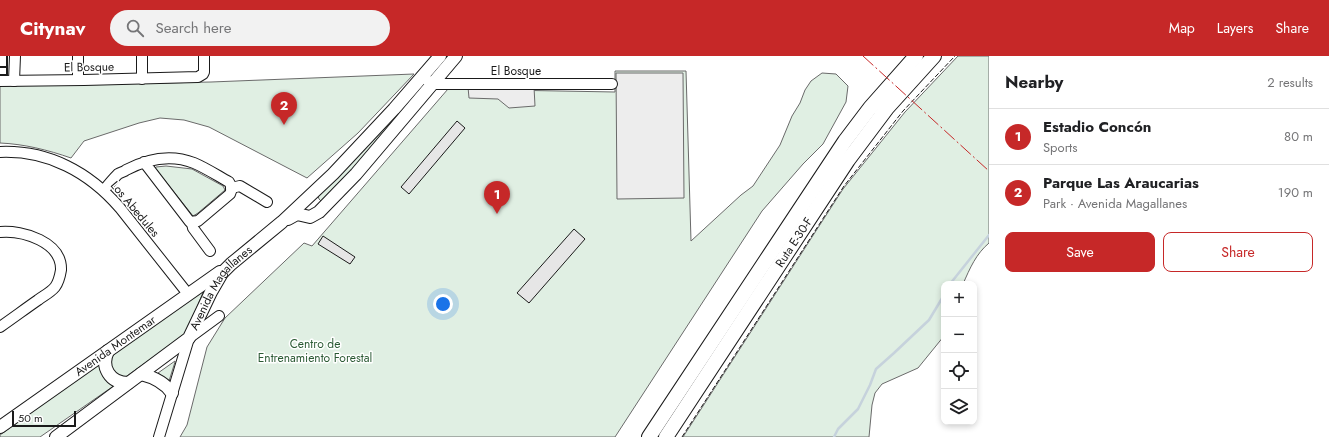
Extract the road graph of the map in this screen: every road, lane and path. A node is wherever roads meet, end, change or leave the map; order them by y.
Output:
1 (15, 56) edge
2 (78, 56) edge
3 (142, 56) edge
4 (204, 56) edge
5 (440, 56) edge
6 (456, 56) edge
7 (916, 56) edge
8 (934, 56) edge
9 (422, 76) junction
10 (142, 79) junction
11 (78, 80) junction
12 (0, 81) edge
13 (14, 81) junction
14 (432, 84) junction
15 (612, 84) dead end
16 (0, 152) edge
17 (144, 162) junction
18 (231, 188) junction
19 (317, 189) junction
20 (106, 192) junction
21 (267, 202) dead end
22 (324, 208) junction
23 (282, 222) junction
24 (192, 223) junction
25 (0, 232) edge
26 (210, 251) dead end
27 (230, 264) junction
28 (188, 294) junction
29 (219, 316) dead end
30 (0, 327) edge
31 (189, 338) junction
32 (108, 351) junction
33 (141, 374) junction
34 (128, 383) junction
35 (172, 393) junction
36 (0, 427) edge
37 (56, 437) edge
38 (159, 437) edge
39 (649, 437) edge
40 (666, 437) edge

1 - 13 street
2 - 11 street
3 - 10 street
4 - 10 street, El Bosque
5 - 9 main road, Avenida Magallanes
6 - 14 main road, Avenida Magallanes
7 - 39 highway, Ruta E-30-F
8 - 40 highway, Ruta E-30-F
9 - 14 street
9 - 19 main road, Avenida Magallanes
10 - 11 street, El Bosque
11 - 13 street, El Bosque
12 - 13 street, El Bosque
14 - 15 street, El Bosque
14 - 22 main road, Avenida Magallanes
16 - 20 street, Los Abedules
17 - 18 street
17 - 20 street
17 - 24 street
18 - 21 street
18 - 24 street
19 - 22 main road
19 - 23 main road, Avenida Magallanes
20 - 28 street, Los Abedules
22 - 23 main road, Avenida Magallanes
23 - 27 main road, Avenida Magallanes
24 - 26 street
25 - 30 street
27 - 28 main road, Avenida Montemar
27 - 31 main road, Avenida Magallanes
28 - 32 main road, Avenida Montemar
29 - 31 street
31 - 33 main road
31 - 35 street, Avenida Magallanes
32 - 34 main road
32 - 36 main road, Avenida Montemar
33 - 34 main road
33 - 35 main road
34 - 37 main road
35 - 38 street, Avenida Magallanes

